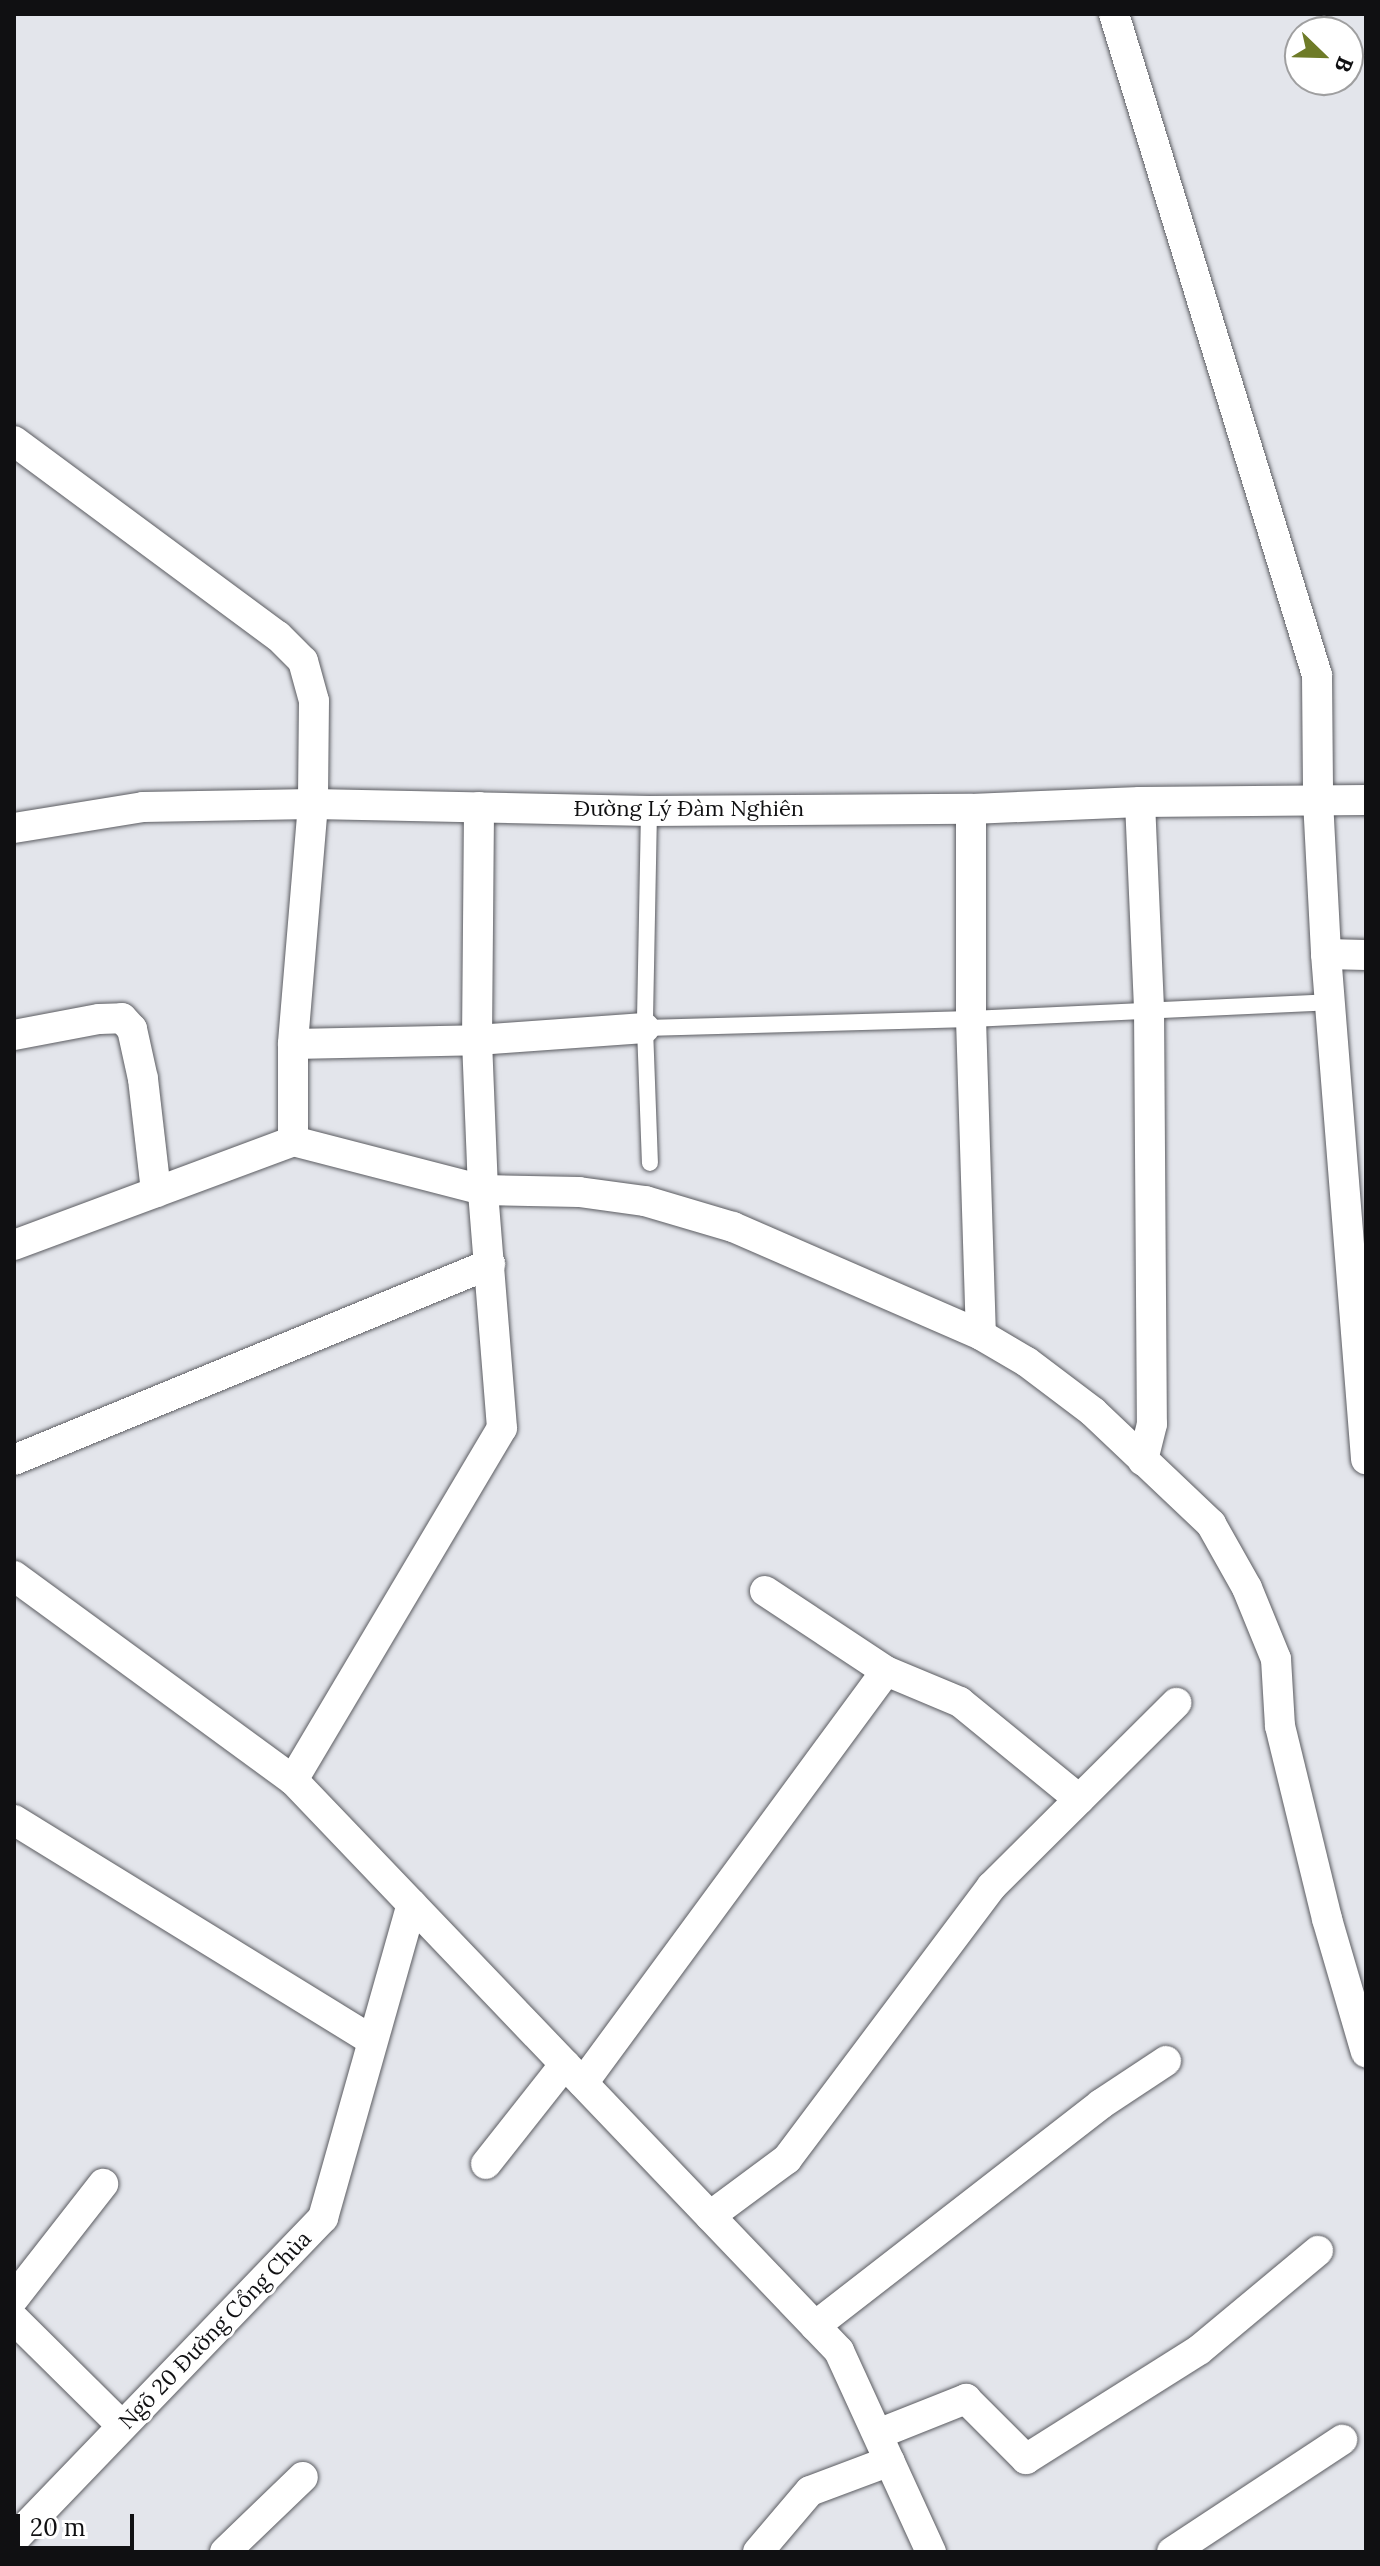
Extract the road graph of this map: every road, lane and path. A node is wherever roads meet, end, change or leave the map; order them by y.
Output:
1 (1114, 14) edge
2 (14, 441) edge
3 (1318, 800) junction
4 (1366, 800) edge
5 (1140, 802) junction
6 (313, 804) junction
7 (479, 807) junction
8 (971, 809) junction
9 (649, 811) junction
10 (14, 828) edge
11 (1326, 954) junction
12 (1366, 955) edge
13 (1329, 1002) junction
14 (1149, 1008) junction
15 (971, 1019) junction
16 (645, 1028) junction
17 (14, 1035) edge
18 (477, 1040) junction
19 (293, 1044) junction
20 (293, 1141) junction
21 (650, 1163) dead end
22 (483, 1190) junction
23 (156, 1192) junction
24 (14, 1245) edge
25 (490, 1264) junction
26 (1360, 1294) edge
27 (981, 1335) junction
28 (1366, 1459) edge
29 (14, 1460) edge
30 (1143, 1461) junction
31 (14, 1576) edge
32 (765, 1591) dead end
33 (886, 1671) junction
34 (1176, 1703) dead end
35 (293, 1780) junction
36 (1079, 1799) junction
37 (14, 1820) edge
38 (412, 1904) junction
39 (372, 2040) junction
40 (1366, 2052) edge
41 (1166, 2061) dead end
42 (574, 2074) junction
43 (486, 2164) dead end
44 (103, 2184) dead end
45 (710, 2216) junction
46 (1318, 2251) dead end
47 (14, 2298) edge
48 (14, 2319) edge
49 (815, 2326) junction
50 (122, 2426) junction
51 (1342, 2440) dead end
52 (884, 2448) junction
53 (303, 2477) dead end
54 (14, 2539) edge
55 (225, 2552) edge
56 (758, 2552) edge
57 (931, 2552) edge
58 (1172, 2552) edge

1 - 3 street
2 - 6 street
3 - 4 street, Đường Lý Đàm Nghiên
3 - 5 street, Đường Lý Đàm Nghiên
3 - 11 street
5 - 8 street, Đường Lý Đàm Nghiên
5 - 14 street
6 - 7 street, Đường Lý Đàm Nghiên
6 - 10 street, Đường Lý Đàm Nghiên
6 - 19 street
7 - 9 street, Đường Lý Đàm Nghiên
7 - 18 street
8 - 9 street, Đường Lý Đàm Nghiên
8 - 15 street
9 - 16 lane
11 - 12 street
11 - 13 street
13 - 14 lane
13 - 26 street
14 - 15 lane
14 - 30 street
15 - 16 lane
15 - 27 street
16 - 18 street
16 - 21 lane
17 - 23 street
18 - 19 street
18 - 22 street
19 - 20 street
20 - 22 street
20 - 23 street
22 - 25 street
22 - 27 street
23 - 24 street
25 - 29 street
25 - 35 street
26 - 28 street
27 - 30 street
30 - 40 street
31 - 35 street
32 - 33 street
33 - 36 street
33 - 42 street
34 - 36 street
35 - 38 street
36 - 45 street
37 - 39 street
38 - 39 street, Ngõ 20 Đường Cổng Chùa
38 - 42 street
39 - 50 street, Ngõ 20 Đường Cổng Chùa
41 - 49 street
42 - 43 street
42 - 45 street
44 - 47 street
45 - 49 street
46 - 52 street
48 - 50 street
49 - 52 street
50 - 54 street, Ngõ 20 Đường Cổng Chùa
51 - 58 street
52 - 56 street
52 - 57 street
53 - 55 street

